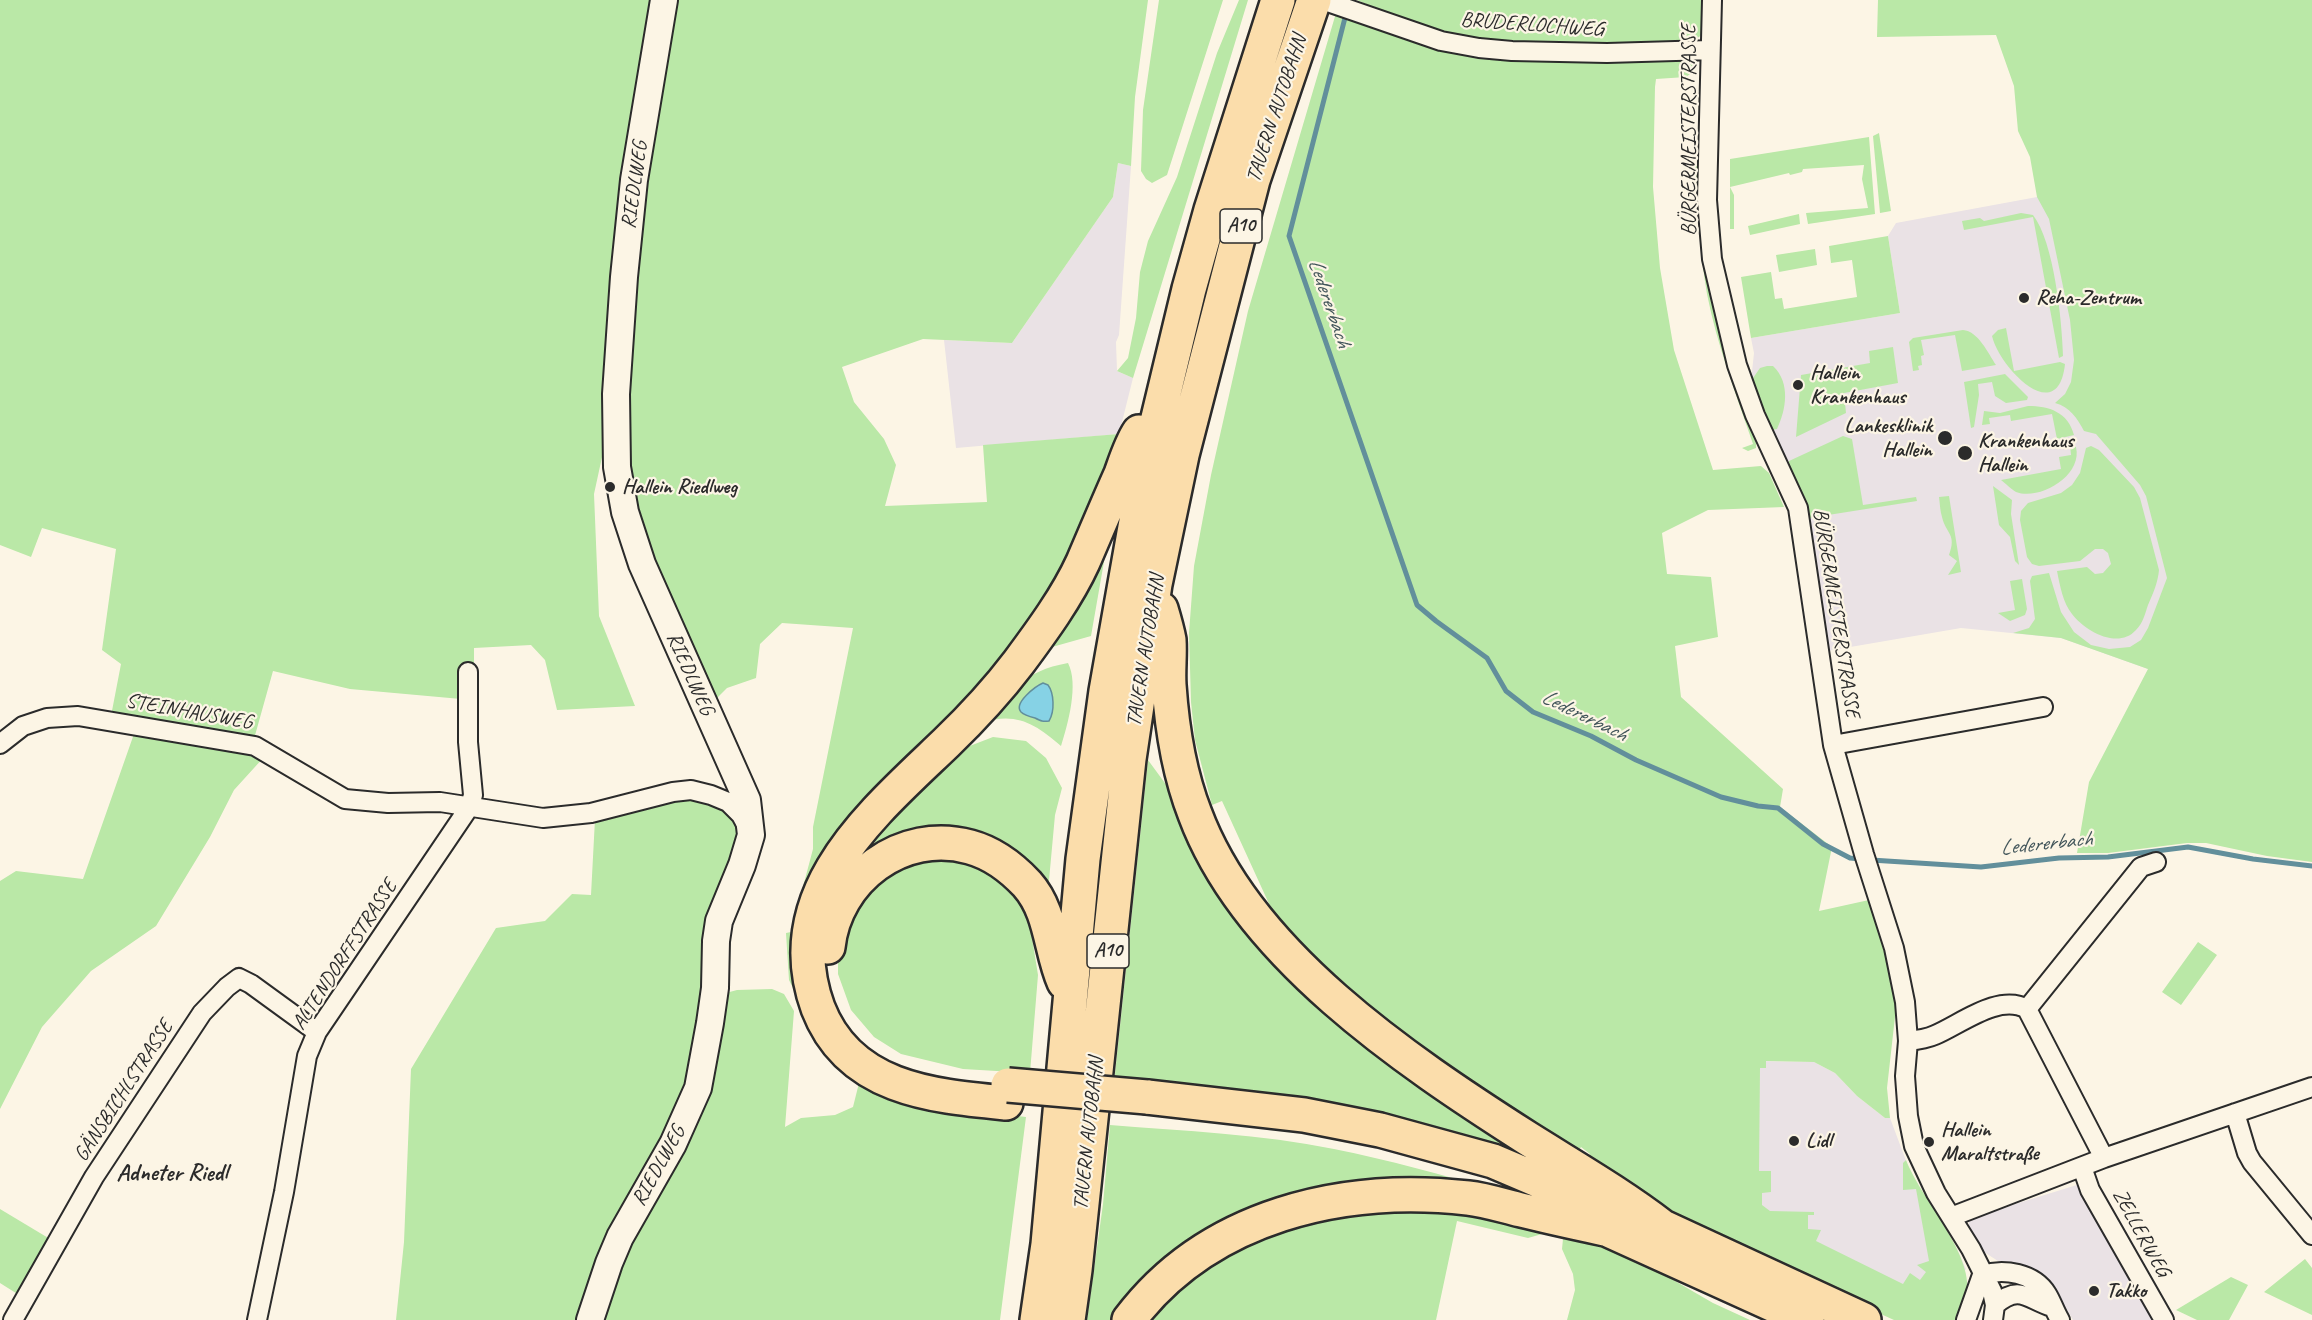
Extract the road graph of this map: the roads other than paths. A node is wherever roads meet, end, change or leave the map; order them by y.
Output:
1 (664, 0) edge
2 (1278, 0) edge
3 (1314, 0) edge
4 (1322, 0) edge
5 (1712, 0) edge
6 (1710, 50) junction
7 (1160, 408) junction
8 (1155, 584) junction
9 (468, 672) dead end
10 (2043, 707) dead end
11 (0, 744) edge
12 (1833, 745) junction
13 (470, 806) junction
14 (751, 835) junction
15 (2156, 862) dead end
16 (1070, 997) junction
17 (2027, 1009) junction
18 (317, 1032) junction
19 (1908, 1041) junction
20 (2312, 1087) edge
21 (1007, 1094) junction
22 (1146, 1107) junction
23 (2235, 1113) junction
24 (2104, 1158) junction
25 (2082, 1167) junction
26 (1951, 1218) junction
27 (1663, 1227) junction
28 (1605, 1229) junction
29 (2312, 1235) edge
30 (1982, 1275) junction
31 (1994, 1312) edge
32 (2056, 1313) edge
33 (13, 1320) edge
34 (257, 1320) edge
35 (590, 1320) edge
36 (1037, 1320) edge
37 (1068, 1320) edge
38 (1129, 1320) edge
39 (1807, 1320) edge
40 (1864, 1320) edge
41 (1966, 1320) edge
42 (2164, 1320) edge

1 - 14 street, RIEDLWEG
2 - 7 highway, TAUERN AUTOBAHN / A10
3 - 8 highway, TAUERN AUTOBAHN / A10
4 - 6 street, BRUDERLOCHWEG
5 - 6 street, BÜRGERMEISTERSTRASSE
6 - 12 street, BÜRGERMEISTERSTRASSE
7 - 16 highway, TAUERN AUTOBAHN / A10
7 - 21 highway
8 - 27 highway
8 - 37 highway, TAUERN AUTOBAHN / A10
9 - 13 street
10 - 12 street, BÜRGERMEISTERSTRASSE
11 - 13 street, STEINHAUSWEG
12 - 19 street, BÜRGERMEISTERSTRASSE
13 - 14 street, STEINHAUSWEG
13 - 18 street, ALTENDORFFSTRASSE
14 - 35 street, RIEDLWEG
15 - 17 street
16 - 21 highway
16 - 36 highway, TAUERN AUTOBAHN / A10
17 - 19 street
17 - 24 street
18 - 33 street, GÄNSBICHLSTRASSE
18 - 34 street, ALTENDORFFSTRASSE
19 - 26 street, BÜRGERMEISTERSTRASSE
20 - 23 street
21 - 22 highway
22 - 27 highway
22 - 28 highway
23 - 24 street
23 - 29 street
24 - 25 street
25 - 26 street
25 - 42 street, ZELLERWEG
26 - 30 street, BÜRGERMEISTERSTRASSE
27 - 40 highway
28 - 38 highway
28 - 39 highway
30 - 31 street, BÜRGERMEISTERSTRASSE
30 - 32 street
30 - 41 street
31 - 32 street

